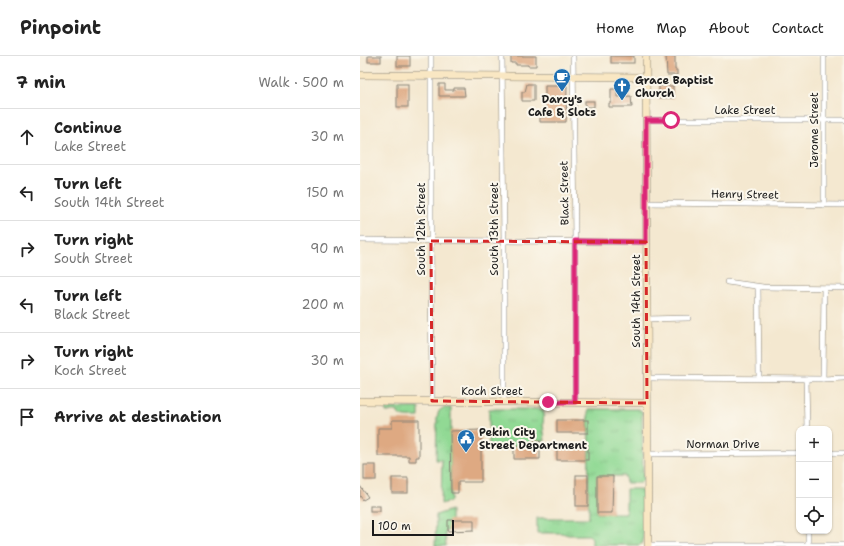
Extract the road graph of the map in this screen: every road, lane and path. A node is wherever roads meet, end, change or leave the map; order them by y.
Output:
1 (431, 56) edge
2 (502, 56) edge
3 (573, 56) edge
4 (646, 56) edge
5 (824, 56) edge
6 (360, 75) edge
7 (431, 76) junction
8 (502, 76) junction
9 (573, 76) junction
10 (646, 76) junction
11 (646, 120) junction
12 (824, 120) junction
13 (844, 120) edge
14 (646, 202) junction
15 (824, 205) junction
16 (844, 205) edge
17 (360, 240) edge
18 (431, 241) junction
19 (504, 241) junction
20 (575, 241) junction
21 (646, 242) junction
22 (727, 282) dead end
23 (758, 287) junction
24 (824, 288) junction
25 (844, 288) edge
26 (688, 318) dead end
27 (647, 319) junction
28 (648, 378) junction
29 (759, 378) junction
30 (844, 378) edge
31 (806, 379) junction
32 (823, 379) junction
33 (360, 401) edge
34 (432, 401) junction
35 (504, 402) junction
36 (575, 402) junction
37 (647, 402) junction
38 (807, 426) edge
39 (796, 453) edge
40 (832, 453) edge
41 (844, 453) edge
42 (648, 454) junction
43 (808, 534) edge
44 (844, 544) edge
45 (648, 545) edge
46 (808, 545) edge

1 - 7 street, South 12th Street
2 - 8 street, South 13th Street
3 - 9 street, Black Street
4 - 10 main road, South 14th Street
5 - 12 street, Jerome Street
6 - 7 main road
7 - 8 main road
7 - 18 street, South 12th Street
8 - 9 main road
8 - 19 street, South 13th Street
9 - 10 main road
9 - 20 street, Black Street
10 - 11 main road, South 14th Street
11 - 12 street, Lake Street
11 - 14 main road, South 14th Street
12 - 13 street, Lake Street
12 - 15 street, Jerome Street
14 - 15 street, Henry Street
14 - 21 main road, South 14th Street
15 - 16 street, Henry Street
17 - 18 street
18 - 19 street
18 - 34 street, South 12th Street
19 - 20 street
19 - 35 street, South 13th Street
20 - 21 street
20 - 36 street, Black Street
21 - 27 main road, South 14th Street
22 - 23 street
23 - 24 street
23 - 29 street
24 - 25 street
24 - 32 street
26 - 27 street
27 - 28 main road, South 14th Street
28 - 29 street
28 - 37 main road, South 14th Street
29 - 31 street
30 - 32 street
31 - 32 street
31 - 38 street
33 - 34 main road, Koch Street
34 - 35 main road, Koch Street
35 - 36 main road, Koch Street
36 - 37 main road, Koch Street
37 - 42 main road, South 14th Street
39 - 42 street, Norman Drive
40 - 41 street
42 - 45 main road, South 14th Street
43 - 46 street
44 - 46 street
45 - 46 street

